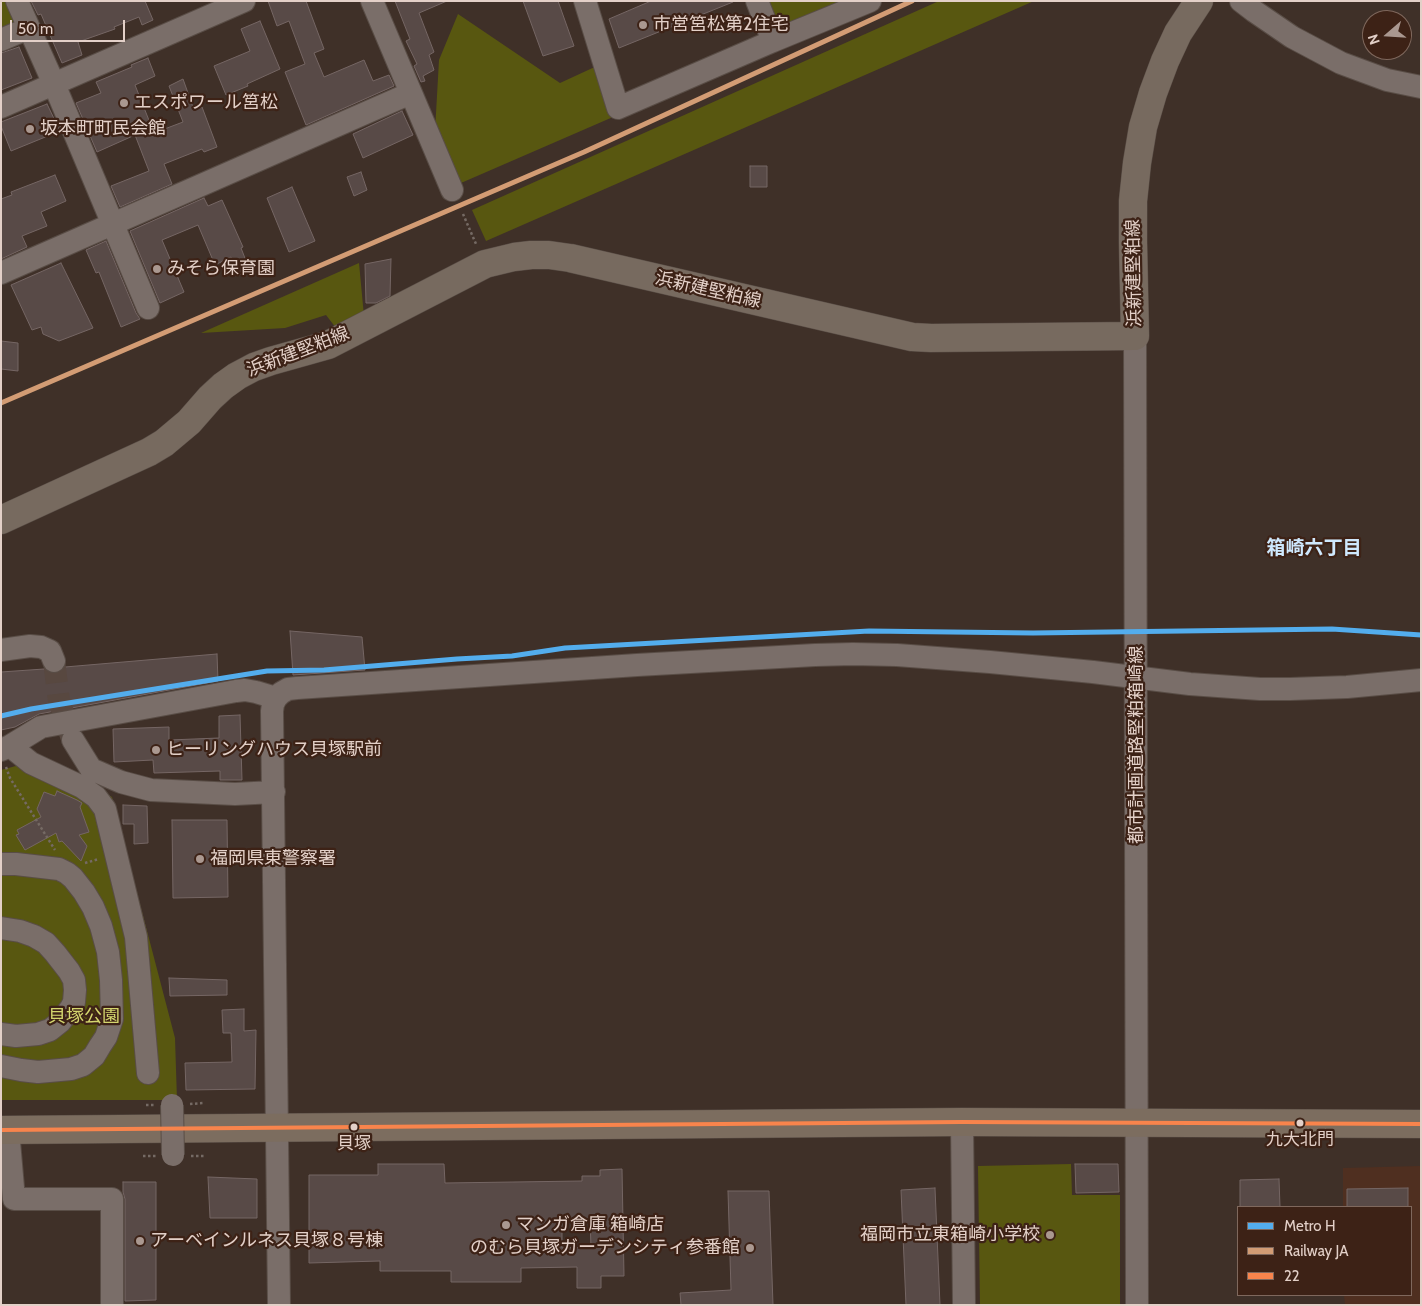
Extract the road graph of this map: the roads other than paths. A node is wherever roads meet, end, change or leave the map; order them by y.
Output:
1 (17, 1) edge
2 (244, 1) edge
3 (372, 1) edge
4 (585, 1) edge
5 (757, 1) edge
6 (870, 1) edge
7 (1199, 1) edge
8 (1242, 1) edge
9 (217, 7) edge
10 (29, 28) junction
11 (1, 40) edge
12 (773, 41) junction
13 (54, 84) junction
14 (1421, 87) edge
15 (411, 93) junction
16 (1, 107) edge
17 (452, 190) dead end
18 (114, 224) junction
19 (1, 273) edge
20 (148, 308) dead end
21 (1135, 336) junction
22 (1, 520) edge
23 (1, 650) edge
24 (54, 662) tunnel mouth
25 (1137, 678) junction
26 (1421, 680) edge
27 (276, 698) junction
28 (73, 740) tunnel mouth
29 (5, 752) edge
30 (274, 792) junction
31 (1, 864) edge
32 (1, 928) edge
33 (1, 1034) edge
34 (1, 1066) edge
35 (148, 1073) dead end
36 (172, 1106) dead end
37 (962, 1122) junction
38 (1138, 1123) junction
39 (1421, 1124) edge
40 (278, 1127) junction
41 (5, 1130) edge
42 (173, 1155) dead end
43 (112, 1305) edge
44 (279, 1305) edge
45 (964, 1305) edge
46 (1138, 1305) edge

1 - 10 street
2 - 9 street
3 - 15 street
4 - 12 street
5 - 12 street
6 - 12 street
7 - 21 main road, 浜新建堅粕線
8 - 14 street
9 - 13 street
10 - 11 street
10 - 13 street
13 - 16 street
13 - 18 street
15 - 17 street
15 - 18 street
18 - 19 street
18 - 20 street
21 - 22 main road, 浜新建堅粕線
21 - 25 street, 都市計画道路堅粕箱崎線
23 - 24 street
25 - 26 street
25 - 27 street
25 - 38 street, 都市計画道路堅粕箱崎線
27 - 29 street
27 - 30 street
28 - 30 street
29 - 35 street
30 - 40 street
31 - 34 street
32 - 33 street
36 - 42 street, bridge
37 - 38 highway
37 - 40 highway
37 - 45 street
38 - 39 highway
38 - 46 street, 都市計画道路堅粕箱崎線
40 - 41 highway
40 - 44 street
41 - 43 street

